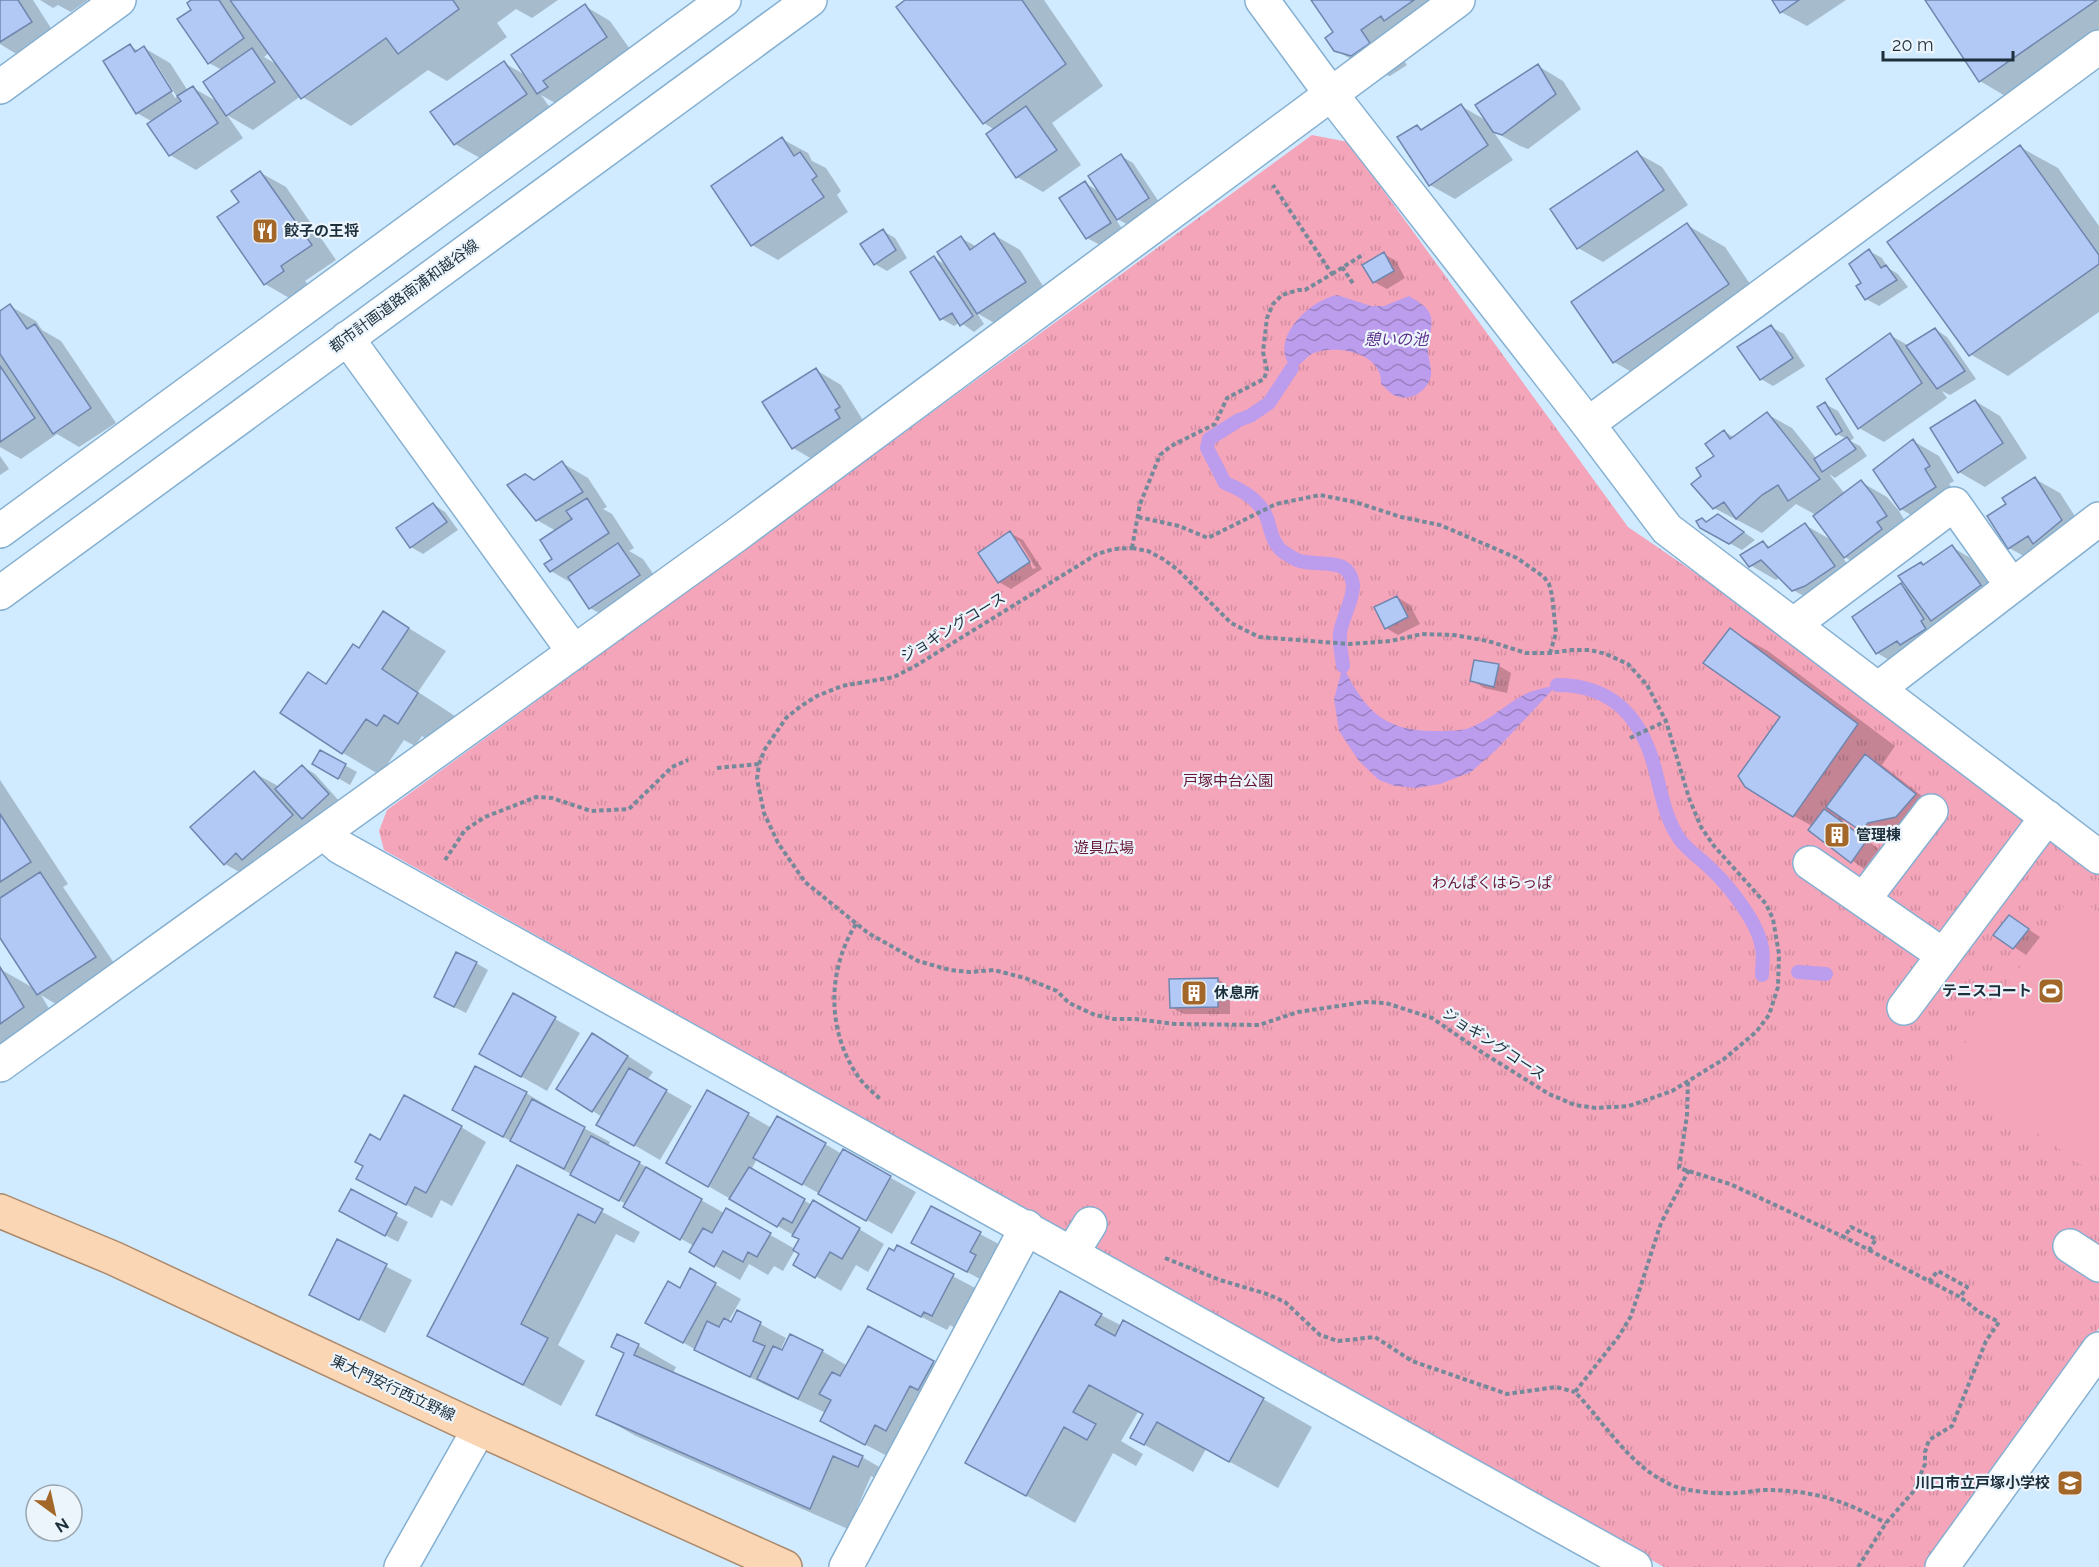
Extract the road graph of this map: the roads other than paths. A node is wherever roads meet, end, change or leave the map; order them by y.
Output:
1 (119, 0) edge
2 (724, 0) edge
3 (810, 0) edge
4 (1262, 0) edge
5 (1458, 0) edge
6 (2099, 47) edge
7 (0, 87) edge
8 (1331, 94) junction
9 (347, 338) junction
10 (1588, 424) junction
11 (2099, 519) edge
12 (0, 531) edge
13 (2012, 586) junction
14 (0, 593) edge
15 (1793, 625) junction
16 (574, 652) junction
17 (1878, 689) junction
18 (1931, 811) dead end
19 (2047, 817) junction
20 (324, 832) junction
21 (2099, 856) edge
22 (1810, 863) dead end
23 (1864, 899) junction
24 (1943, 955) junction
25 (1904, 1008) dead end
26 (0, 1065) edge
27 (0, 1211) edge
28 (1090, 1224) dead end
29 (1027, 1227) junction
30 (2070, 1246) dead end
31 (1072, 1253) junction
32 (2099, 1266) edge
33 (2099, 1349) edge
34 (479, 1429) junction
35 (401, 1567) edge
36 (785, 1567) edge
37 (846, 1567) edge
38 (1635, 1567) edge
39 (1942, 1567) edge

1 - 7 street
2 - 12 street
3 - 9 street, 都市計画道路南浦和越谷線
4 - 8 street
5 - 8 street
6 - 10 street
8 - 10 street
8 - 16 street
9 - 14 street, 都市計画道路南浦和越谷線
9 - 16 street
10 - 15 street
11 - 13 street
13 - 15 street
13 - 17 street
15 - 17 street
16 - 20 street
17 - 19 street
18 - 23 street
19 - 21 street
19 - 24 street
20 - 26 street
20 - 29 street
22 - 23 street
23 - 24 street
24 - 25 street
27 - 34 main road, 東大門安行西立野線
28 - 31 street
29 - 31 street
29 - 37 street
30 - 32 street
31 - 38 street
33 - 39 street
34 - 35 street
34 - 36 main road, 東大門安行西立野線

